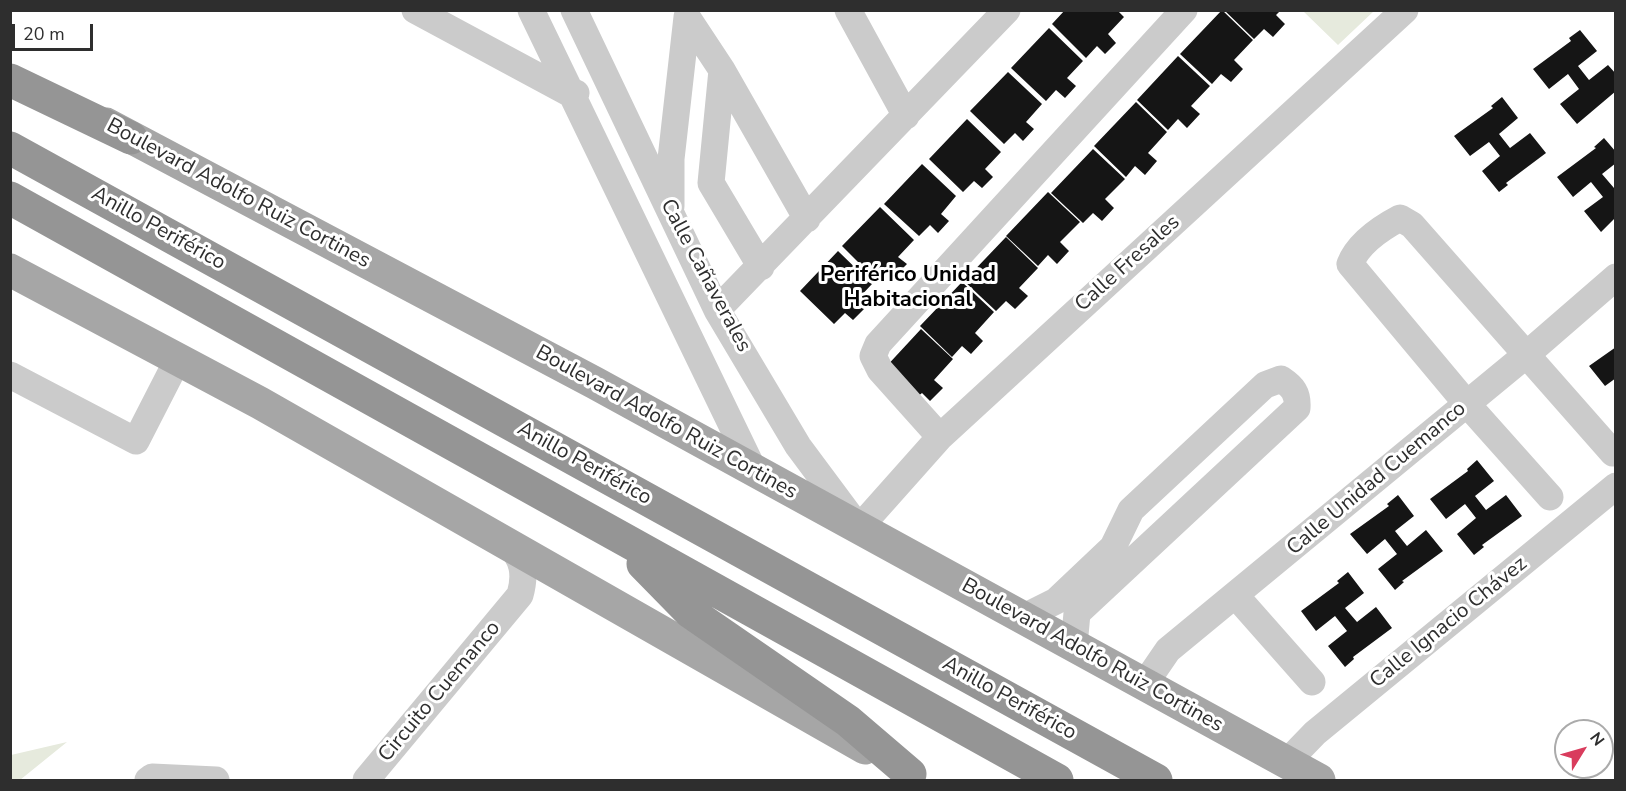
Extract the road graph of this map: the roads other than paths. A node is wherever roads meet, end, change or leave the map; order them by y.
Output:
1 (415, 10) edge
2 (511, 10) edge
3 (848, 10) edge
4 (1007, 10) edge
5 (1184, 10) edge
6 (1405, 10) edge
7 (693, 14) edge
8 (534, 18) edge
9 (578, 19) edge
10 (10, 70) edge
11 (722, 70) junction
12 (10, 80) edge
13 (612, 90) junction
14 (571, 94) junction
15 (906, 116) junction
16 (131, 138) junction
17 (10, 148) edge
18 (10, 198) edge
19 (671, 213) junction
20 (807, 219) junction
21 (761, 267) junction
22 (10, 270) edge
23 (1616, 277) edge
24 (717, 310) junction
25 (737, 340) junction
26 (1527, 355) junction
27 (700, 358) junction
28 (178, 359) junction
29 (10, 375) edge
30 (1467, 404) junction
31 (940, 437) junction
32 (1613, 453) dead end
33 (753, 469) junction
34 (1550, 497) dead end
35 (1612, 497) edge
36 (859, 528) junction
37 (614, 536) junction
38 (508, 543) junction
39 (572, 579) junction
40 (1236, 596) junction
41 (514, 604) junction
42 (1023, 618) junction
43 (1074, 646) junction
44 (1312, 682) dead end
45 (1144, 685) junction
46 (1286, 762) junction
47 (916, 777) edge
48 (148, 780) edge
49 (216, 780) edge
50 (366, 780) edge
51 (1057, 780) edge
52 (1156, 780) edge
53 (1319, 780) edge

1 - 14 street
2 - 8 street
3 - 15 street
4 - 15 street
5 - 31 street
6 - 31 street, Calle Fresales
7 - 11 street
7 - 19 street
8 - 9 street
8 - 14 street, Calle Cañaverales
9 - 13 street, Calle Cañaverales
10 - 16 main road, Boulevard Adolfo Ruiz Cortines
11 - 20 street
11 - 21 street
12 - 16 highway
13 - 14 street
13 - 19 street, Calle Cañaverales
14 - 27 street, Calle Cañaverales
15 - 20 street
16 - 33 main road, Boulevard Adolfo Ruiz Cortines
17 - 52 highway, Anillo Periférico
18 - 37 highway
19 - 24 street, Calle Cañaverales
20 - 21 street
21 - 24 street
22 - 28 main road
23 - 26 street, Calle Unidad Cuemanco
24 - 25 street, Calle Cañaverales
25 - 27 street
25 - 36 street, Calle Cañaverales
26 - 30 street, Calle Unidad Cuemanco
26 - 30 street
26 - 32 street
27 - 33 street, Calle Cañaverales
28 - 29 street
28 - 38 main road
30 - 34 street
30 - 40 street, Calle Unidad Cuemanco
31 - 36 street, Calle Fresales
33 - 36 main road, Boulevard Adolfo Ruiz Cortines
35 - 46 street, Calle Ignacio Chávez
36 - 42 main road, Boulevard Adolfo Ruiz Cortines
37 - 47 highway
37 - 51 highway
38 - 39 main road
38 - 41 street, Circuito Cuemanco
39 - 41 street, Circuito Cuemanco
39 - 47 main road
40 - 44 street
40 - 45 street, Calle Unidad Cuemanco
41 - 50 street, Circuito Cuemanco
42 - 43 main road, Boulevard Adolfo Ruiz Cortines
42 - 43 street
43 - 45 main road, Boulevard Adolfo Ruiz Cortines
45 - 46 main road, Boulevard Adolfo Ruiz Cortines
46 - 53 main road, Boulevard Adolfo Ruiz Cortines
48 - 49 street

